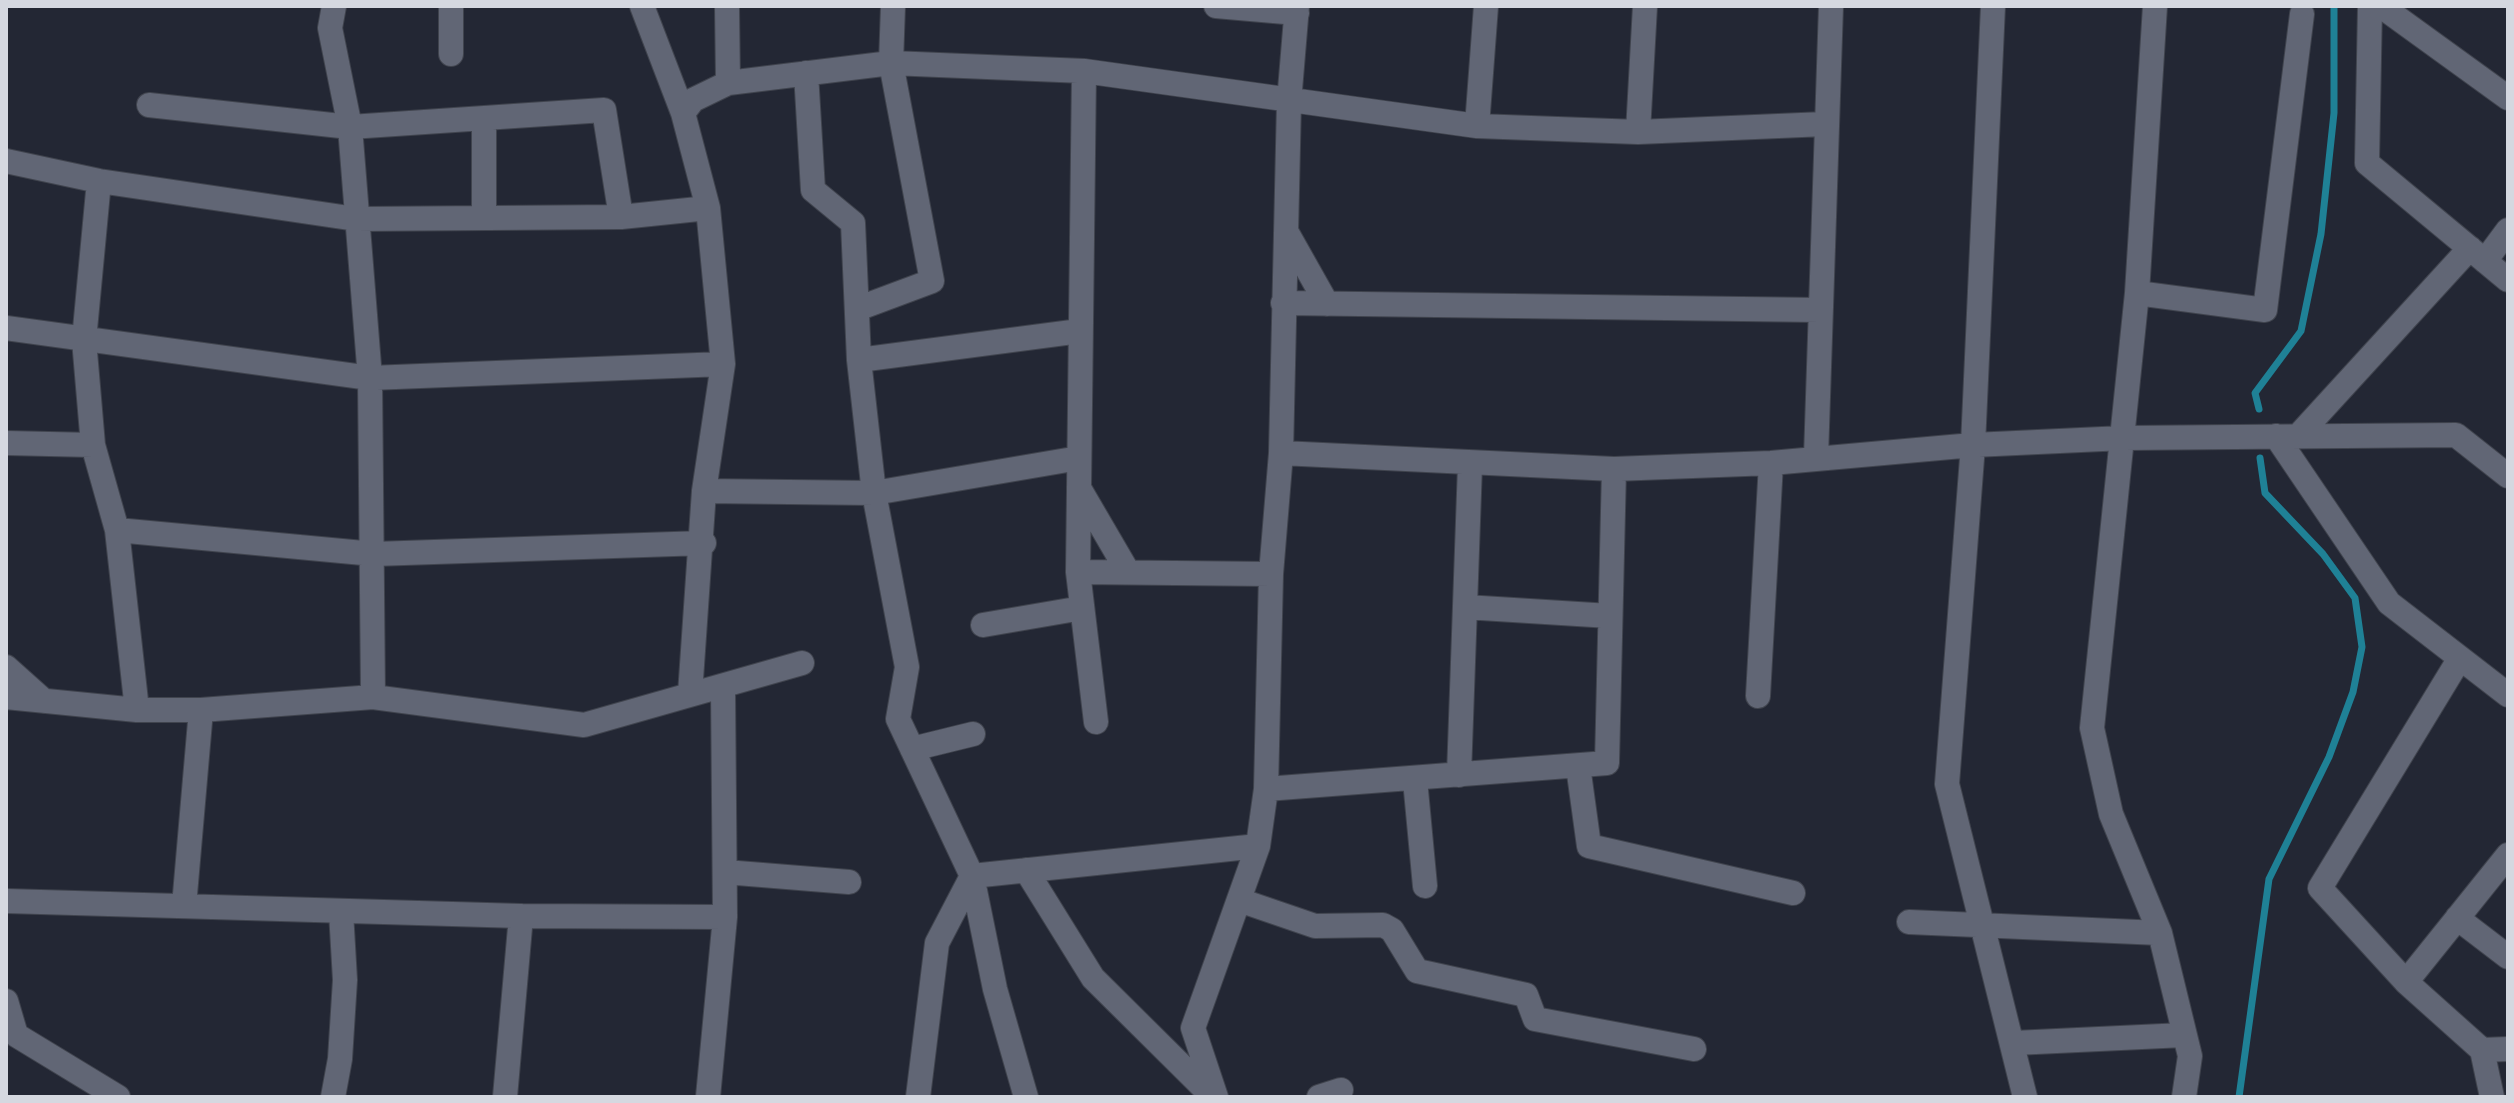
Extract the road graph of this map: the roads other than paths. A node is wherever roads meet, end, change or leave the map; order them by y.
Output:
1 (334, 6) edge
2 (451, 6) edge
3 (642, 6) edge
4 (727, 6) edge
5 (893, 6) edge
6 (1216, 6) edge
7 (1486, 6) edge
8 (1645, 6) edge
9 (1831, 6) edge
10 (1993, 6) edge
11 (2155, 6) edge
12 (2370, 6) edge
13 (2381, 6) edge
14 (1297, 9) edge
15 (2302, 14) dead end
16 (451, 54) dead end
17 (891, 63) junction
18 (1084, 71) junction
19 (806, 73) junction
20 (728, 83) junction
21 (2508, 98) edge
22 (1289, 102) junction
23 (693, 103) junction
24 (149, 105) dead end
25 (484, 118) junction
26 (1825, 124) junction
27 (1477, 126) junction
28 (350, 127) junction
29 (1638, 132) junction
30 (6, 161) edge
31 (99, 181) junction
32 (708, 208) junction
33 (621, 217) junction
34 (484, 218) junction
35 (356, 219) junction
36 (1285, 230) junction
37 (2508, 230) edge
38 (2478, 255) junction
39 (2508, 280) edge
40 (2137, 293) junction
41 (1283, 303) junction
42 (1327, 304) junction
43 (857, 309) junction
44 (1819, 310) junction
45 (6, 328) edge
46 (1080, 331) junction
47 (84, 340) junction
48 (859, 360) junction
49 (723, 364) junction
50 (370, 378) junction
51 (2287, 436) junction
52 (2124, 438) junction
53 (6, 443) edge
54 (93, 445) junction
55 (1973, 445) junction
56 (1281, 453) junction
57 (1816, 457) junction
58 (1079, 458) junction
59 (1771, 463) junction
60 (1470, 465) junction
61 (1614, 469) junction
62 (2508, 476) edge
63 (1079, 488) junction
64 (720, 492) junction
65 (874, 493) junction
66 (117, 530) junction
67 (704, 543) junction
68 (374, 554) junction
69 (1078, 572) junction
70 (1128, 572) junction
71 (1271, 574) junction
72 (1465, 607) junction
73 (1082, 608) junction
74 (1610, 616) junction
75 (983, 625) dead end
76 (2460, 658) junction
77 (802, 663) dead end
78 (6, 667) edge
79 (723, 688) junction
80 (690, 694) junction
81 (2508, 695) edge
82 (1758, 696) dead end
83 (6, 697) edge
84 (373, 697) junction
85 (44, 701) junction
86 (137, 710) junction
87 (201, 710) junction
88 (1096, 722) dead end
89 (973, 734) dead end
90 (912, 749) junction
91 (1578, 766) junction
92 (1459, 775) junction
93 (1415, 780) junction
94 (1266, 789) junction
95 (1258, 846) junction
96 (2508, 855) edge
97 (1019, 871) junction
98 (725, 872) junction
99 (972, 876) junction
100 (849, 882) dead end
101 (1425, 886) dead end
102 (1793, 893) dead end
103 (1239, 900) junction
104 (6, 901) edge
105 (184, 906) junction
106 (341, 912) junction
107 (521, 916) junction
108 (725, 917) junction
109 (2457, 918) junction
110 (1909, 922) dead end
111 (1982, 925) junction
112 (2160, 933) junction
113 (2508, 957) edge
114 (2406, 982) junction
115 (6, 1001) edge
116 (2184, 1035) junction
117 (2014, 1043) junction
118 (1694, 1049) dead end
119 (2508, 1049) edge
120 (2482, 1050) junction
121 (711, 1096) edge
122 (118, 1097) edge
123 (333, 1097) edge
124 (505, 1097) edge
125 (918, 1097) edge
126 (1026, 1097) edge
127 (1214, 1097) edge
128 (2025, 1097) edge
129 (2184, 1097) edge
130 (2492, 1097) edge

1 - 28 street
2 - 16 street
3 - 23 street
4 - 20 street
5 - 17 street
6 - 14 street
7 - 27 street
8 - 29 street
9 - 26 street
10 - 55 street
11 - 40 street
12 - 38 street
13 - 21 street
14 - 22 street
15 - 40 street
17 - 18 street
17 - 19 street
17 - 43 street
18 - 22 street
18 - 46 street
19 - 20 street
19 - 43 street
20 - 23 street
22 - 27 street
22 - 36 street
23 - 32 street
24 - 28 street
25 - 28 street
25 - 33 street
25 - 34 street
26 - 29 street
26 - 44 street
27 - 29 street
28 - 35 street
30 - 31 street
31 - 35 street
31 - 47 street
32 - 33 street
32 - 49 street
33 - 34 street
34 - 35 street
35 - 50 street
36 - 41 street
36 - 42 street
37 - 38 street
38 - 39 street
38 - 51 street
40 - 52 street
41 - 42 street
41 - 56 street
42 - 44 street
43 - 48 street
44 - 57 street
45 - 47 street
46 - 48 street
46 - 58 street
47 - 50 street
47 - 54 street
48 - 65 street
49 - 50 street
49 - 64 street
50 - 68 street
51 - 52 street
51 - 62 street
51 - 76 street
52 - 55 street
52 - 112 street
53 - 54 street
54 - 66 street
55 - 57 street
55 - 111 street
56 - 60 street
56 - 71 street
57 - 59 street
58 - 63 street
58 - 65 street
59 - 61 street
59 - 82 street
60 - 61 street
60 - 72 street
61 - 74 street
63 - 69 street
63 - 70 street
64 - 65 street
64 - 67 street
65 - 90 street
66 - 68 street
66 - 86 street
67 - 68 street
67 - 80 street
68 - 84 street
69 - 70 street
69 - 73 street
70 - 71 street
71 - 94 street
72 - 74 street
72 - 92 street
73 - 75 street
73 - 88 street
74 - 91 street
76 - 81 street
76 - 114 street
77 - 79 street
78 - 85 street
79 - 80 street
79 - 98 street
80 - 84 street
83 - 85 street
84 - 87 street
85 - 86 street
86 - 87 street
87 - 105 street
89 - 90 street
90 - 99 street
91 - 92 street
91 - 102 street
92 - 93 street
93 - 94 street
93 - 101 street
94 - 95 street
95 - 97 street
95 - 103 street
96 - 109 street
97 - 99 street
97 - 127 street
98 - 100 street
98 - 108 street
99 - 125 street
99 - 126 street
103 - 118 street
103 - 127 street
104 - 105 street
105 - 106 street
106 - 107 street
106 - 123 street
107 - 108 street
107 - 124 street
108 - 121 street
109 - 113 street
109 - 114 street
110 - 111 street
111 - 112 street
111 - 117 street
112 - 116 street
114 - 120 street
115 - 122 street
116 - 117 street
116 - 129 street
117 - 128 street
119 - 120 street
120 - 130 street

